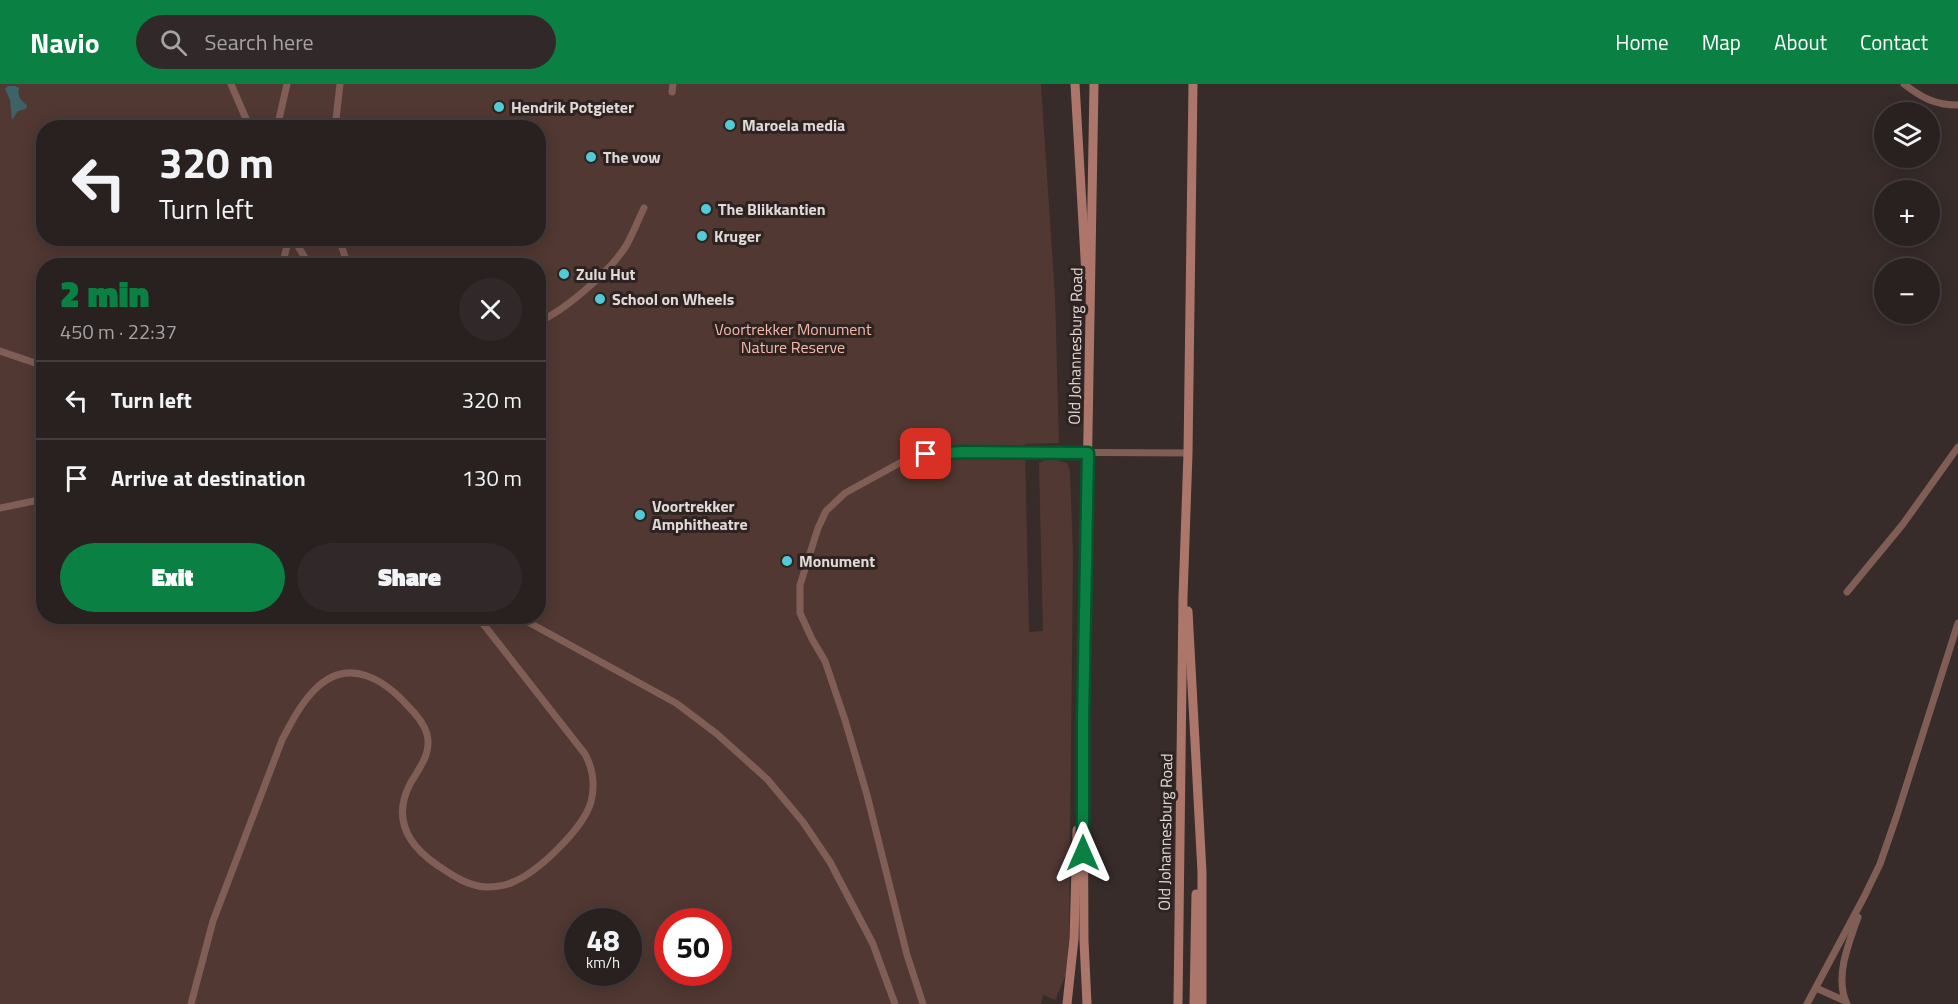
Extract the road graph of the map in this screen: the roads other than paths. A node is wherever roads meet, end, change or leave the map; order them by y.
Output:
1 (231, 84) edge
2 (287, 84) edge
3 (340, 84) edge
4 (1076, 84) edge
5 (1094, 84) edge
6 (1193, 84) edge
7 (1904, 84) edge
8 (1958, 105) edge
9 (247, 120) edge
10 (279, 120) edge
11 (335, 120) edge
12 (644, 208) dead end
13 (546, 317) edge
14 (1089, 349) junction
15 (0, 351) edge
16 (36, 363) edge
17 (1958, 447) edge
18 (1088, 453) junction
19 (1188, 453) junction
20 (36, 501) edge
21 (0, 508) edge
22 (1847, 592) dead end
23 (1183, 597) junction
24 (1958, 623) edge
25 (484, 624) edge
26 (533, 624) edge
27 (1083, 721) junction
28 (1199, 841) junction
29 (1864, 897) junction
30 (1816, 988) junction
31 (1846, 1003) edge
32 (192, 1004) edge
33 (894, 1004) edge
34 (923, 1004) edge
35 (1067, 1004) edge
36 (1087, 1004) edge
37 (1178, 1004) edge
38 (1194, 1004) edge
39 (1202, 1004) edge
40 (1807, 1004) edge

1 - 9 street
2 - 10 street
3 - 11 street
4 - 14 main road
5 - 14 main road, Old Johannesburg Road
6 - 19 main road, Old Johannesburg Road
7 - 8 street
12 - 13 street
14 - 18 main road, Old Johannesburg Road
15 - 16 street
17 - 22 street
18 - 19 street
18 - 27 main road, Old Johannesburg Road
18 - 34 street
19 - 23 main road, Old Johannesburg Road
20 - 21 street
23 - 28 main road
23 - 37 main road, Old Johannesburg Road
24 - 29 street
25 - 32 street
26 - 33 street
27 - 35 main road
27 - 36 main road, Old Johannesburg Road
28 - 38 main road
28 - 39 main road
29 - 30 street
29 - 31 street
30 - 31 street
30 - 40 street

